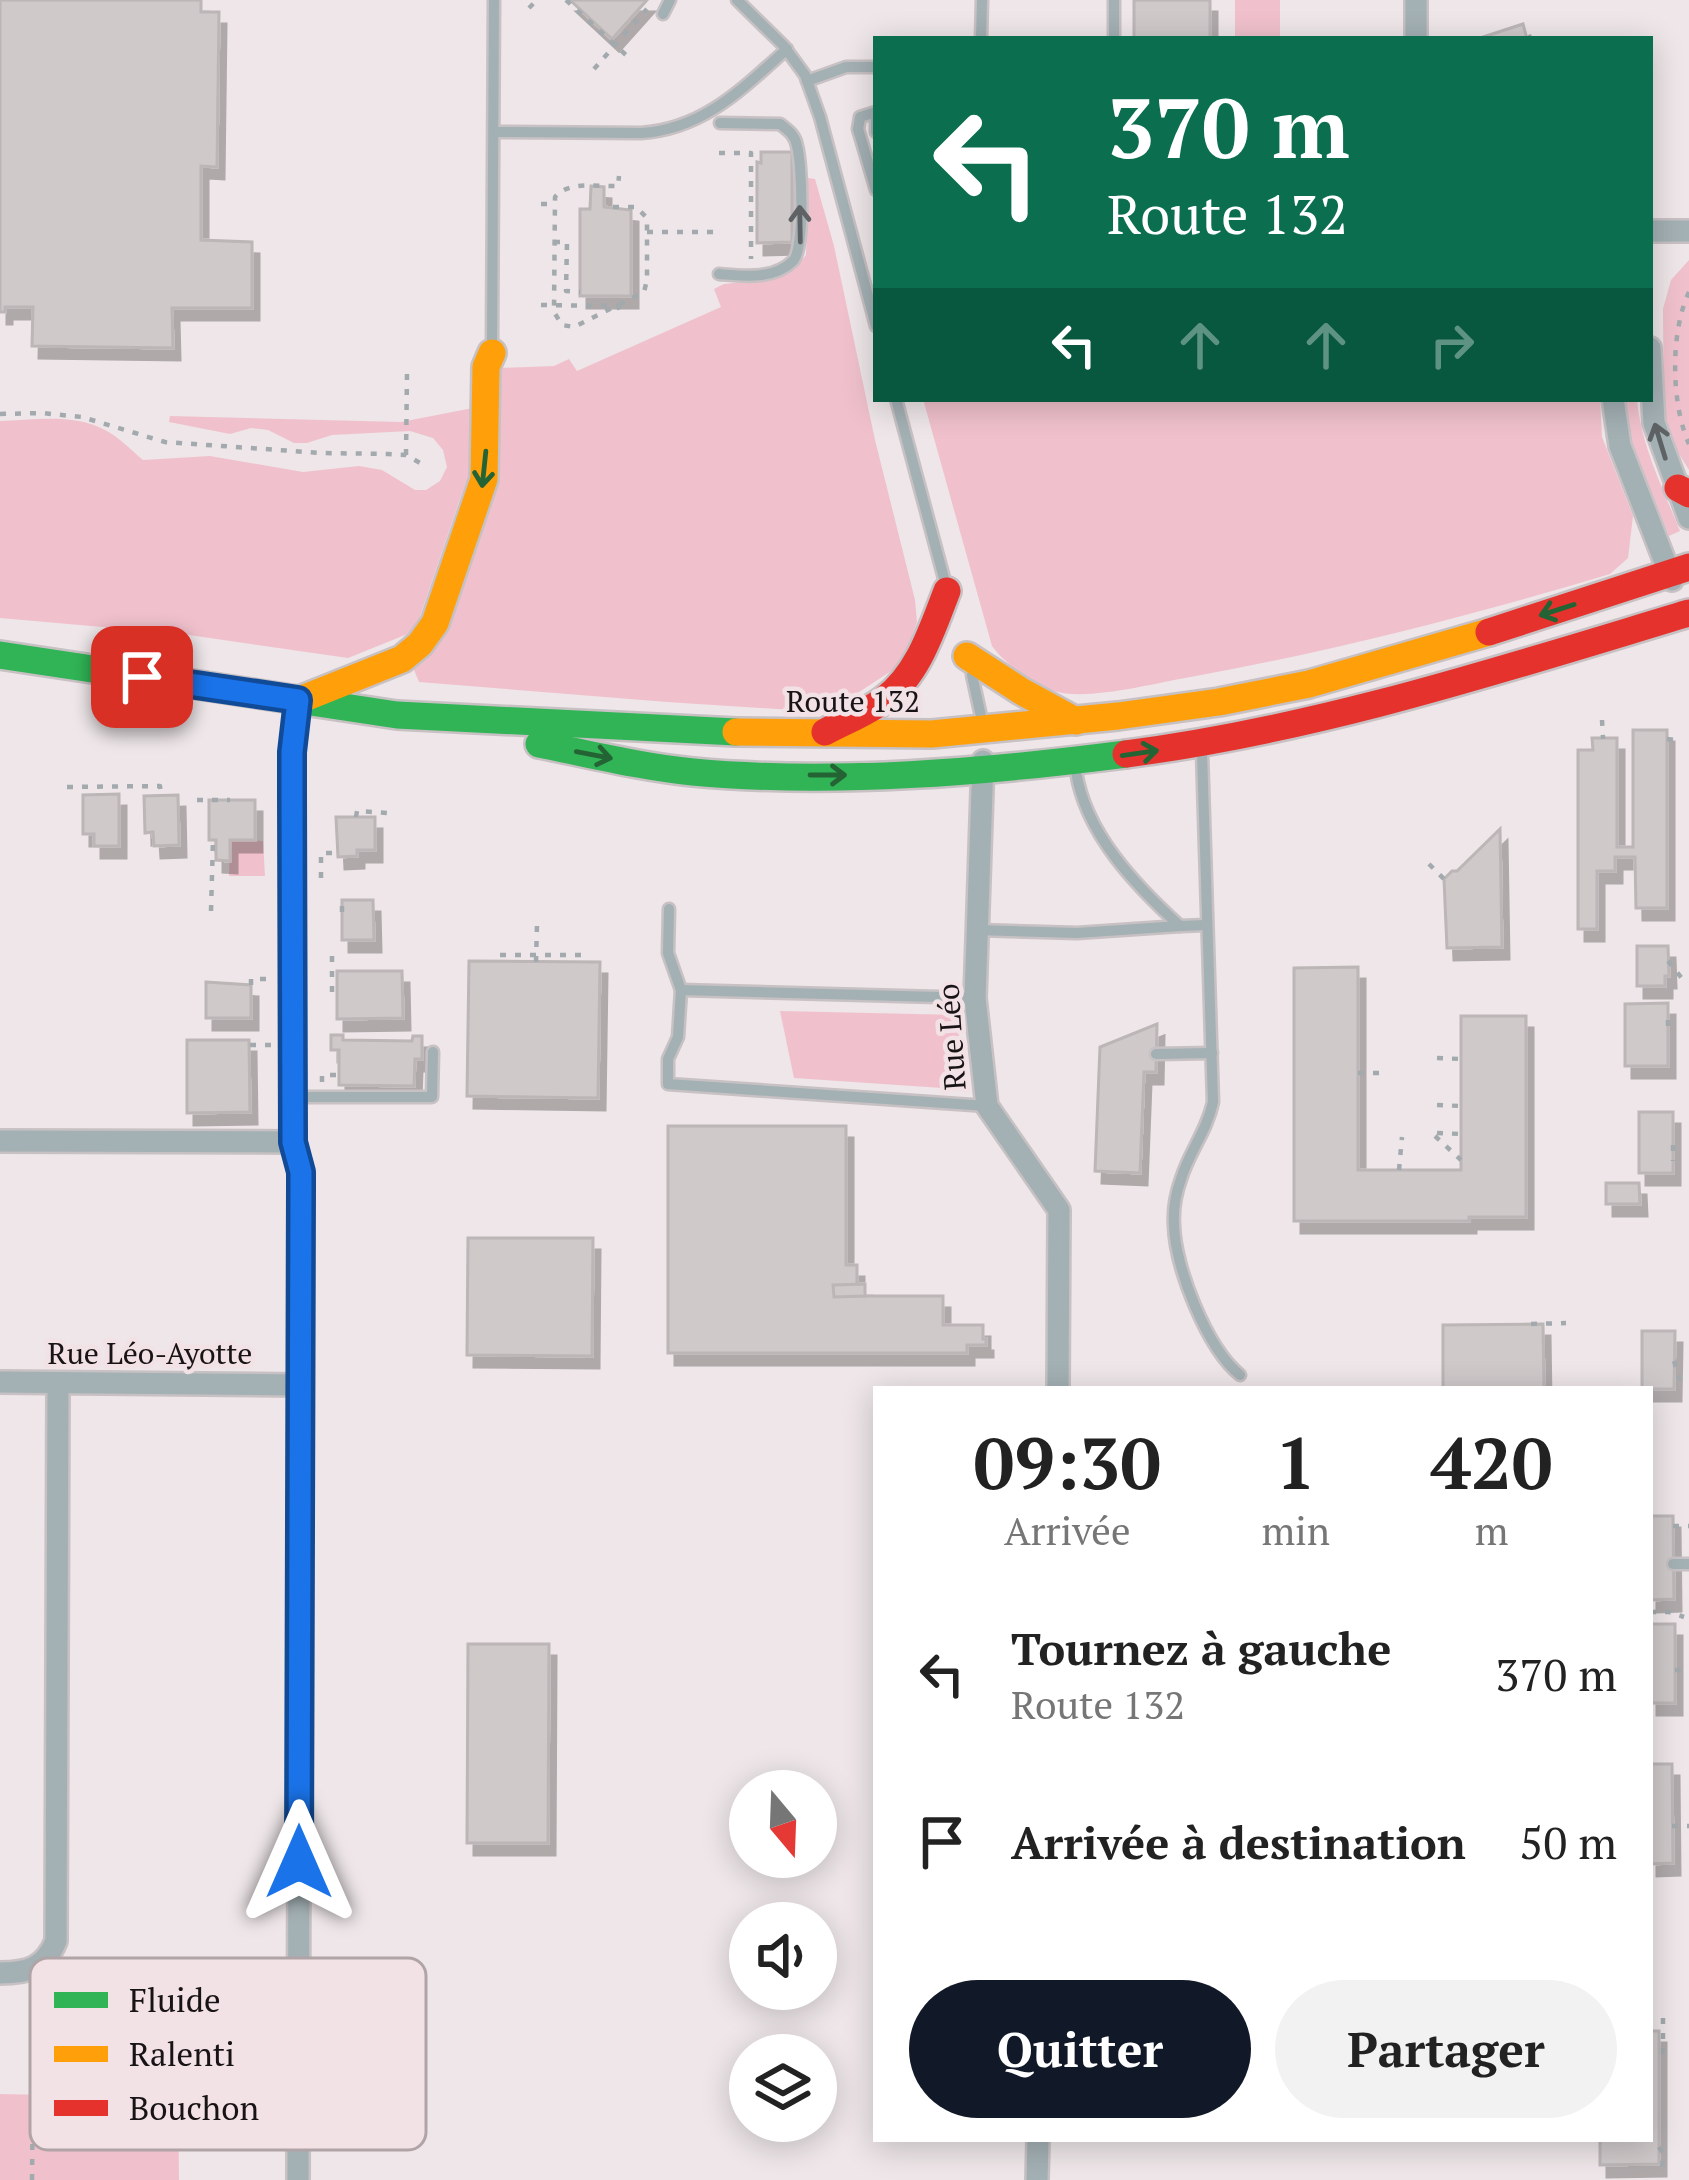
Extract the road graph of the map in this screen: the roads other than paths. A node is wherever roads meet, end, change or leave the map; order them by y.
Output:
1 (494, 0) edge
2 (670, 0) edge
3 (737, 0) edge
4 (982, 0) edge
5 (1114, 0) edge
6 (1416, 0) edge
7 (663, 14) dead end
8 (981, 36) edge
9 (1114, 36) edge
10 (1416, 36) edge
11 (787, 50) junction
12 (873, 67) edge
13 (807, 81) junction
14 (873, 113) edge
15 (720, 122) dead end
16 (494, 132) junction
17 (873, 179) edge
18 (1653, 231) edge
19 (1689, 231) edge
20 (719, 274) dead end
21 (873, 315) edge
22 (492, 353) joint
23 (897, 402) edge
24 (1613, 402) edge
25 (1653, 402) edge
26 (1683, 491) edge
27 (1689, 518) edge
28 (1678, 570) edge
29 (950, 602) joint
30 (1689, 609) edge
31 (964, 645) joint
32 (0, 656) edge
33 (298, 700) junction
34 (397, 715) junction
35 (1076, 721) junction
36 (983, 730) junction
37 (818, 735) junction
38 (1201, 744) junction
39 (1075, 762) junction
40 (982, 770) junction
41 (669, 910) dead end
42 (1206, 925) junction
43 (1180, 926) junction
44 (977, 930) junction
45 (681, 990) junction
46 (975, 998) junction
47 (433, 1052) dead end
48 (1212, 1053) junction
49 (1156, 1054) dead end
50 (293, 1096) junction
51 (987, 1106) junction
52 (0, 1141) edge
53 (293, 1142) junction
54 (1240, 1375) dead end
55 (0, 1382) edge
56 (58, 1383) junction
57 (300, 1384) junction
58 (1058, 1386) edge
59 (1673, 1564) dead end
60 (1689, 1564) edge
61 (47, 1958) edge
62 (299, 1958) edge
63 (30, 1970) edge
64 (0, 1973) edge
65 (1038, 2142) edge
66 (298, 2150) edge
67 (298, 2180) edge
68 (1037, 2180) edge

1 - 16 lane
2 - 7 lane
3 - 11 lane
4 - 8 lane
5 - 9 lane
6 - 10 street
11 - 13 lane
11 - 16 lane
12 - 13 lane
13 - 21 lane
14 - 17 lane
20 -> 15 lane
16 - 22 lane
18 - 19 street
22 -> 33 highway
23 - 29 lane
24 - 28 street
26 -> 25 street
26 - 27 street
28 - 30 street
28 -> 35 highway, Route 132
29 - 37 highway
30 - 38 highway
31 - 35 highway
31 - 36 lane
32 - 33 highway, Route 132
33 - 34 highway, Route 132
33 - 50 street
34 - 37 highway, Route 132
34 -> 40 highway
35 - 36 highway, Route 132
36 - 37 highway, Route 132
36 - 40 street, Rue Léo
39 -> 38 highway
38 - 42 lane
39 - 40 highway
39 - 43 lane
40 - 44 street, Rue Léo
41 - 45 lane
42 - 43 lane
42 - 48 lane
43 - 44 lane
44 - 46 street, Rue Léo
45 - 46 lane
45 - 51 lane
46 - 51 street, Rue Léo
47 - 50 lane
48 - 49 lane
48 - 54 lane
50 - 53 street
51 - 58 street, Rue Léo
52 - 53 street
53 - 57 street
55 - 56 street, Rue Léo-Ayotte
56 - 57 street, Rue Léo-Ayotte
56 - 61 street
57 - 62 street
59 - 60 lane
63 - 64 street
65 - 68 street
66 - 67 street

